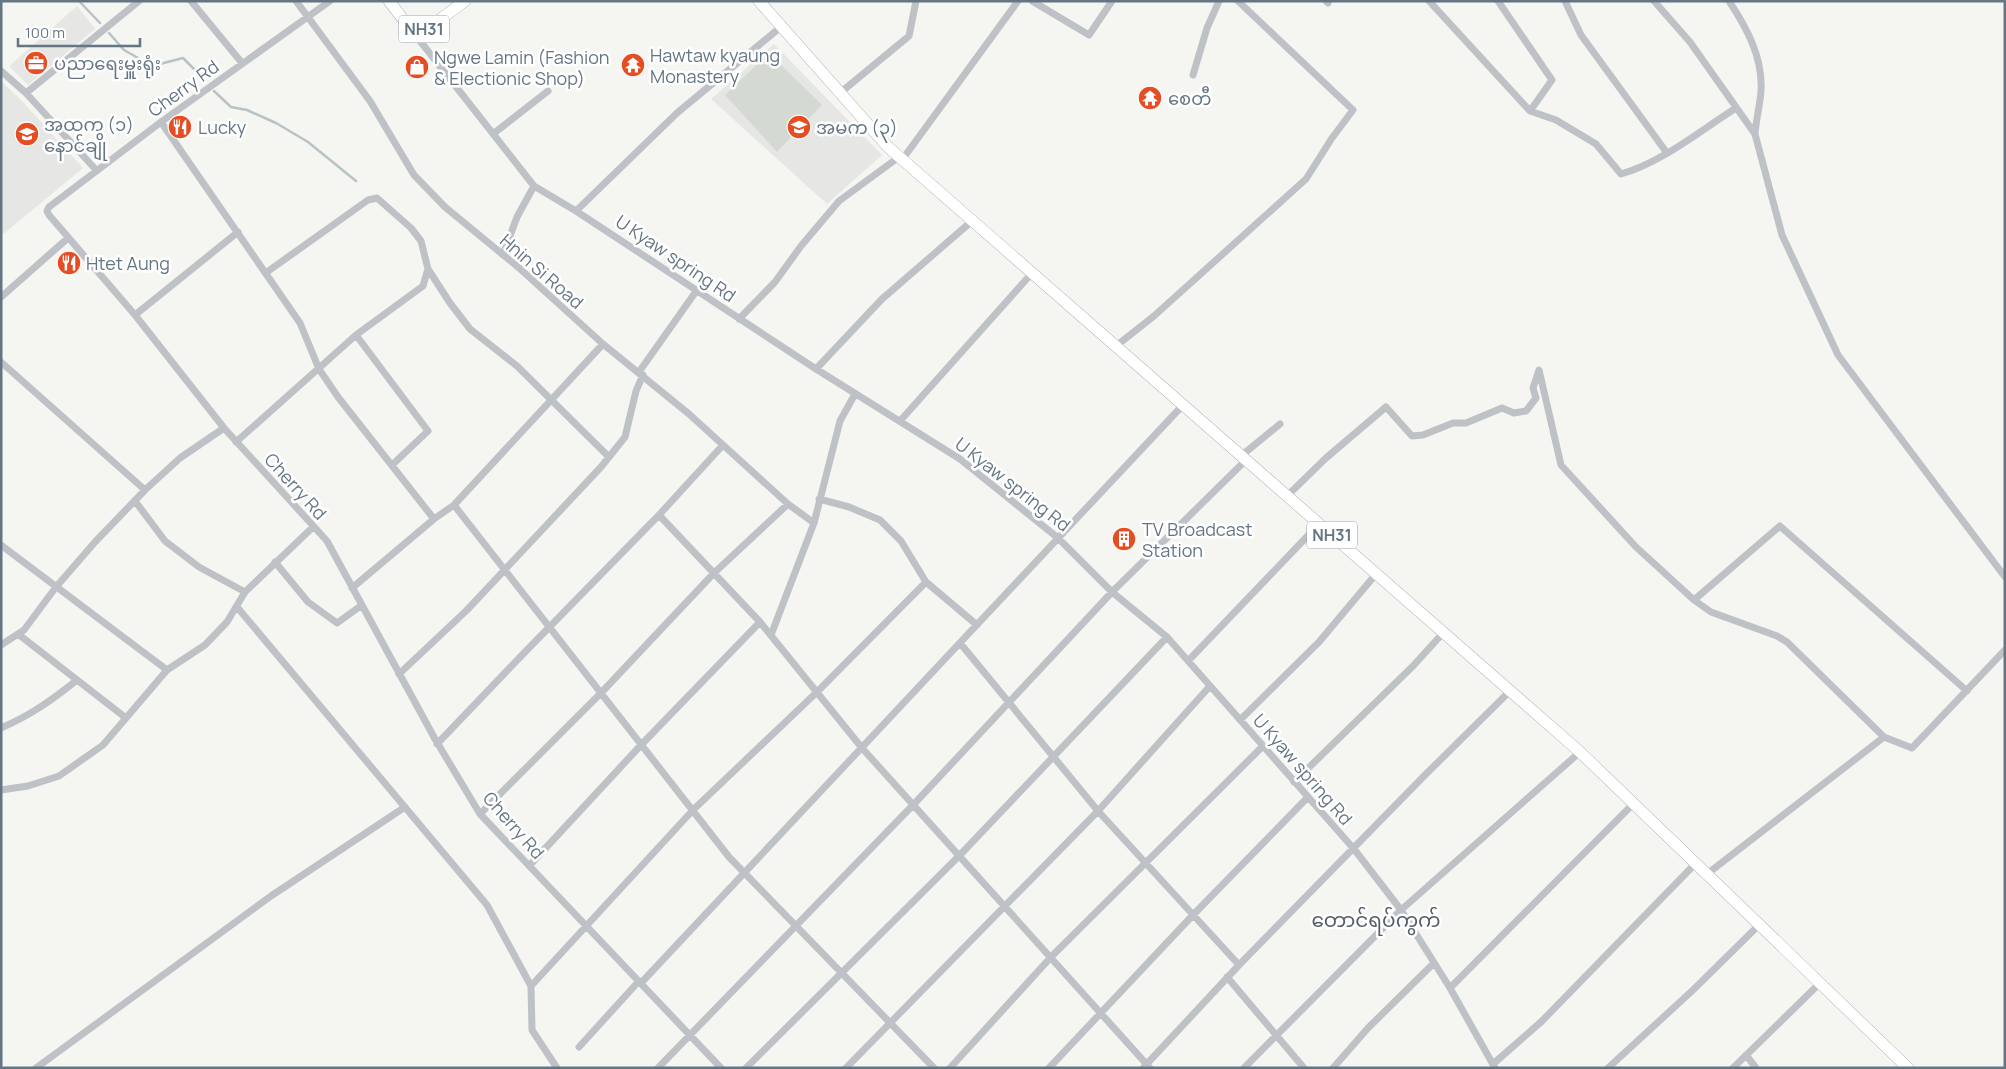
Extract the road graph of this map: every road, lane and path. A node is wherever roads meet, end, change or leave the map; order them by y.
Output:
1 (139, 1) edge
2 (191, 1) edge
3 (296, 1) edge
4 (330, 1) edge
5 (389, 1) edge
6 (465, 1) edge
7 (759, 1) edge
8 (916, 1) edge
9 (1018, 1) edge
10 (1032, 1) edge
11 (1112, 1) edge
12 (1219, 1) edge
13 (1238, 1) edge
14 (1429, 1) edge
15 (1498, 1) edge
16 (1564, 1) edge
17 (1654, 1) edge
18 (1729, 1) edge
19 (308, 16) junction
20 (782, 26) junction
21 (413, 32) junction
22 (242, 63) junction
23 (1, 71) edge
24 (1193, 75) dead end
25 (548, 91) dead end
26 (840, 92) junction
27 (26, 93) junction
28 (1736, 108) junction
29 (1530, 111) junction
30 (162, 122) junction
31 (493, 134) junction
32 (1755, 134) junction
33 (1666, 153) junction
34 (901, 158) junction
35 (97, 170) junction
36 (534, 186) junction
37 (576, 210) junction
38 (972, 221) junction
39 (238, 232) junction
40 (68, 238) junction
41 (503, 255) junction
42 (428, 269) junction
43 (267, 272) junction
44 (1032, 273) junction
45 (697, 290) junction
46 (2, 294) edge
47 (135, 316) junction
48 (739, 318) junction
49 (356, 335) junction
50 (603, 344) junction
51 (1116, 346) junction
52 (1, 362) edge
53 (319, 369) junction
54 (816, 369) junction
55 (641, 373) junction
56 (855, 394) junction
57 (552, 399) junction
58 (1183, 405) junction
59 (900, 421) junction
60 (1280, 424) dead end
61 (224, 428) junction
62 (236, 442) junction
63 (723, 445) junction
64 (609, 457) junction
65 (1243, 458) junction
66 (392, 465) junction
67 (145, 490) junction
68 (1287, 496) junction
69 (819, 499) junction
70 (135, 501) junction
71 (788, 504) junction
72 (454, 505) junction
73 (659, 515) junction
74 (434, 519) junction
75 (814, 522) junction
76 (1319, 524) junction
77 (313, 528) junction
78 (1058, 538) junction
79 (1, 545) edge
80 (275, 562) junction
81 (505, 570) junction
82 (714, 573) junction
83 (1376, 574) junction
84 (2005, 577) edge
85 (926, 582) junction
86 (56, 587) junction
87 (352, 588) junction
88 (244, 592) junction
89 (1112, 592) junction
90 (1694, 600) junction
91 (362, 605) junction
92 (237, 607) junction
93 (760, 622) junction
94 (977, 625) junction
95 (550, 628) junction
96 (1443, 633) junction
97 (18, 634) junction
98 (771, 635) junction
99 (1167, 637) junction
100 (960, 643) junction
101 (1, 645) edge
102 (2005, 650) edge
103 (1188, 661) junction
104 (166, 670) junction
105 (399, 674) junction
106 (77, 680) junction
107 (1210, 686) junction
108 (1966, 691) junction
109 (601, 692) junction
110 (817, 692) junction
111 (1510, 692) junction
112 (1008, 703) junction
113 (126, 718) junction
114 (1240, 720) junction
115 (1, 728) edge
116 (1884, 737) junction
117 (437, 744) junction
118 (641, 745) junction
119 (1263, 746) junction
120 (862, 748) junction
121 (1580, 752) junction
122 (1053, 757) junction
123 (1294, 782) junction
124 (1, 790) edge
125 (1308, 797) junction
126 (1634, 803) junction
127 (914, 804) junction
128 (404, 807) junction
129 (693, 810) junction
130 (1098, 811) junction
131 (480, 814) junction
132 (1354, 849) junction
133 (960, 855) junction
134 (1145, 862) junction
135 (1696, 863) junction
136 (529, 866) junction
137 (744, 873) junction
138 (1708, 874) junction
139 (1005, 906) junction
140 (1401, 910) junction
141 (1192, 915) junction
142 (586, 925) junction
143 (1759, 925) junction
144 (796, 926) junction
145 (1051, 957) junction
146 (1434, 963) junction
147 (1239, 964) junction
148 (842, 973) junction
149 (1227, 977) junction
150 (640, 982) junction
151 (1820, 983) junction
152 (531, 986) junction
153 (1450, 988) junction
154 (1101, 1012) junction
155 (891, 1023) junction
156 (1276, 1035) junction
157 (691, 1036) junction
158 (579, 1047) dead end
159 (1746, 1055) junction
160 (1494, 1066) edge
161 (1147, 1067) edge
162 (36, 1068) edge
163 (557, 1068) edge
164 (658, 1068) edge
165 (721, 1068) edge
166 (746, 1068) edge
167 (846, 1068) edge
168 (934, 1068) edge
169 (950, 1068) edge
170 (1049, 1068) edge
171 (1244, 1068) edge
172 (1304, 1068) edge
173 (1333, 1068) edge
174 (1608, 1068) edge
175 (1733, 1068) edge
176 (1756, 1068) edge
177 (1908, 1068) edge

1 - 27 street
2 - 22 street
3 - 19 street, Hnin Si Road
4 - 19 street, Cherry Rd
5 - 21 highway, NH31
6 - 21 highway, NH31
7 - 20 highway, NH31
8 - 26 street
9 - 34 street
10 - 11 street
12 - 24 street
13 - 51 street
14 - 29 street
15 - 29 street
16 - 33 street
17 - 28 street
18 - 32 street
19 - 22 street, Cherry Rd
19 - 41 street, Hnin Si Road
20 - 26 highway, NH31
20 - 37 street
21 - 31 street, U Kyaw spring Rd
22 - 30 street, Cherry Rd
23 - 27 street
25 - 31 street
26 - 34 highway, NH31
27 - 35 street
28 - 32 street
28 - 33 street
29 - 33 street
30 - 35 street, Cherry Rd
30 - 39 street
31 - 36 street, U Kyaw spring Rd
32 - 84 street
34 - 38 highway, NH31
34 - 48 street
35 - 40 street, Cherry Rd
36 - 37 street, U Kyaw spring Rd
36 - 41 street
37 - 45 street, U Kyaw spring Rd
38 - 44 highway, NH31
38 - 54 street
39 - 43 street
39 - 47 street
40 - 46 street
40 - 47 street, Cherry Rd
41 - 50 street, Hnin Si Road
42 - 43 street
42 - 49 street
42 - 57 street
43 - 53 street
44 - 51 highway, NH31
44 - 59 street
45 - 48 street, U Kyaw spring Rd
45 - 55 street
47 - 61 street, Cherry Rd
48 - 54 street, U Kyaw spring Rd
49 - 53 street
49 - 66 street
50 - 55 street, Hnin Si Road
50 - 57 street
51 - 58 highway, NH31
52 - 67 street
53 - 62 street
53 - 66 street
54 - 56 street, U Kyaw spring Rd
55 - 63 street, Hnin Si Road
55 - 64 street
56 - 59 street, U Kyaw spring Rd
56 - 69 street
57 - 64 street
57 - 72 street
58 - 65 highway, NH31
58 - 78 street
59 - 78 street, U Kyaw spring Rd
60 - 65 street
61 - 62 street, Cherry Rd
61 - 67 street
62 - 77 street, Cherry Rd
63 - 71 street, Hnin Si Road
63 - 73 street
64 - 81 street
65 - 68 highway, NH31
65 - 89 street
66 - 74 street
67 - 70 street
68 - 76 highway, NH31
68 - 90 street
69 - 75 street
69 - 85 street
70 - 86 street
70 - 88 street
71 - 75 street, Hnin Si Road
71 - 82 street
72 - 74 street
72 - 81 street
73 - 82 street
73 - 95 street
74 - 87 street
75 - 98 street
76 - 83 highway, NH31
76 - 103 street
77 - 80 street
77 - 87 street, Cherry Rd
78 - 89 street, U Kyaw spring Rd
78 - 94 street
79 - 86 street
80 - 88 street
80 - 91 street
81 - 95 street
81 - 105 street
82 - 93 street
82 - 109 street
83 - 96 highway, NH31
83 - 114 street
85 - 94 street
85 - 110 street
86 - 97 street
86 - 104 street
87 - 91 street, Cherry Rd
88 - 92 street
89 - 99 street, U Kyaw spring Rd
89 - 112 street
90 - 108 street
90 - 116 street
91 - 105 street, Cherry Rd
92 - 104 street
92 - 128 street
93 - 98 street
93 - 118 street
94 - 100 street
95 - 109 street
95 - 117 street
96 - 111 highway, NH31
96 - 123 street
97 - 101 street
97 - 106 street
98 - 110 street
99 - 103 street, U Kyaw spring Rd
99 - 122 street
100 - 112 street
100 - 120 street
102 - 108 street
103 - 107 street, U Kyaw spring Rd
104 - 113 street
105 - 117 street, Cherry Rd
106 - 113 street
106 - 115 street
107 - 114 street, U Kyaw spring Rd
107 - 130 street
108 - 116 street
109 - 118 street
109 - 131 street
110 - 120 street
110 - 129 street
111 - 121 highway, NH31
111 - 132 street
112 - 122 street
112 - 127 street
113 - 124 street
114 - 119 street, U Kyaw spring Rd
116 - 138 street
117 - 131 street, Cherry Rd
118 - 129 street
118 - 136 street
119 - 123 street, U Kyaw spring Rd
119 - 134 street
120 - 127 street
120 - 137 street
121 - 126 highway, NH31
121 - 140 street
122 - 130 street
122 - 133 street
123 - 125 street, U Kyaw spring Rd
125 - 132 street, U Kyaw spring Rd
125 - 141 street
126 - 135 highway, NH31
126 - 153 street
127 - 133 street
127 - 144 street
128 - 152 street
128 - 162 street
129 - 137 street
129 - 142 street
130 - 134 street
130 - 139 street
131 - 136 street, Cherry Rd
132 - 140 street, U Kyaw spring Rd
132 - 147 street
133 - 139 street
133 - 148 street
134 - 141 street
134 - 145 street
135 - 138 highway, NH31
135 - 160 street
136 - 142 street, Cherry Rd
137 - 144 street
137 - 150 street
138 - 143 highway, NH31
139 - 145 street
139 - 155 street
140 - 146 street, U Kyaw spring Rd
140 - 156 street
141 - 147 street
141 - 154 street
142 - 150 street, Cherry Rd
142 - 152 street
143 - 151 highway, NH31
143 - 174 street
144 - 148 street
144 - 157 street
145 - 154 street
145 - 169 street
146 - 153 street, U Kyaw spring Rd
146 - 173 street
147 - 149 street
148 - 155 street
148 - 166 street
149 - 156 street
149 - 161 street
150 - 157 street, Cherry Rd
150 - 158 street
151 - 159 street
151 - 177 highway, NH31
152 - 163 street
153 - 160 street, U Kyaw spring Rd
154 - 161 street
154 - 170 street
155 - 167 street
155 - 168 street
156 - 171 street
156 - 172 street
157 - 164 street
157 - 165 street, Cherry Rd
159 - 175 street
159 - 176 street

